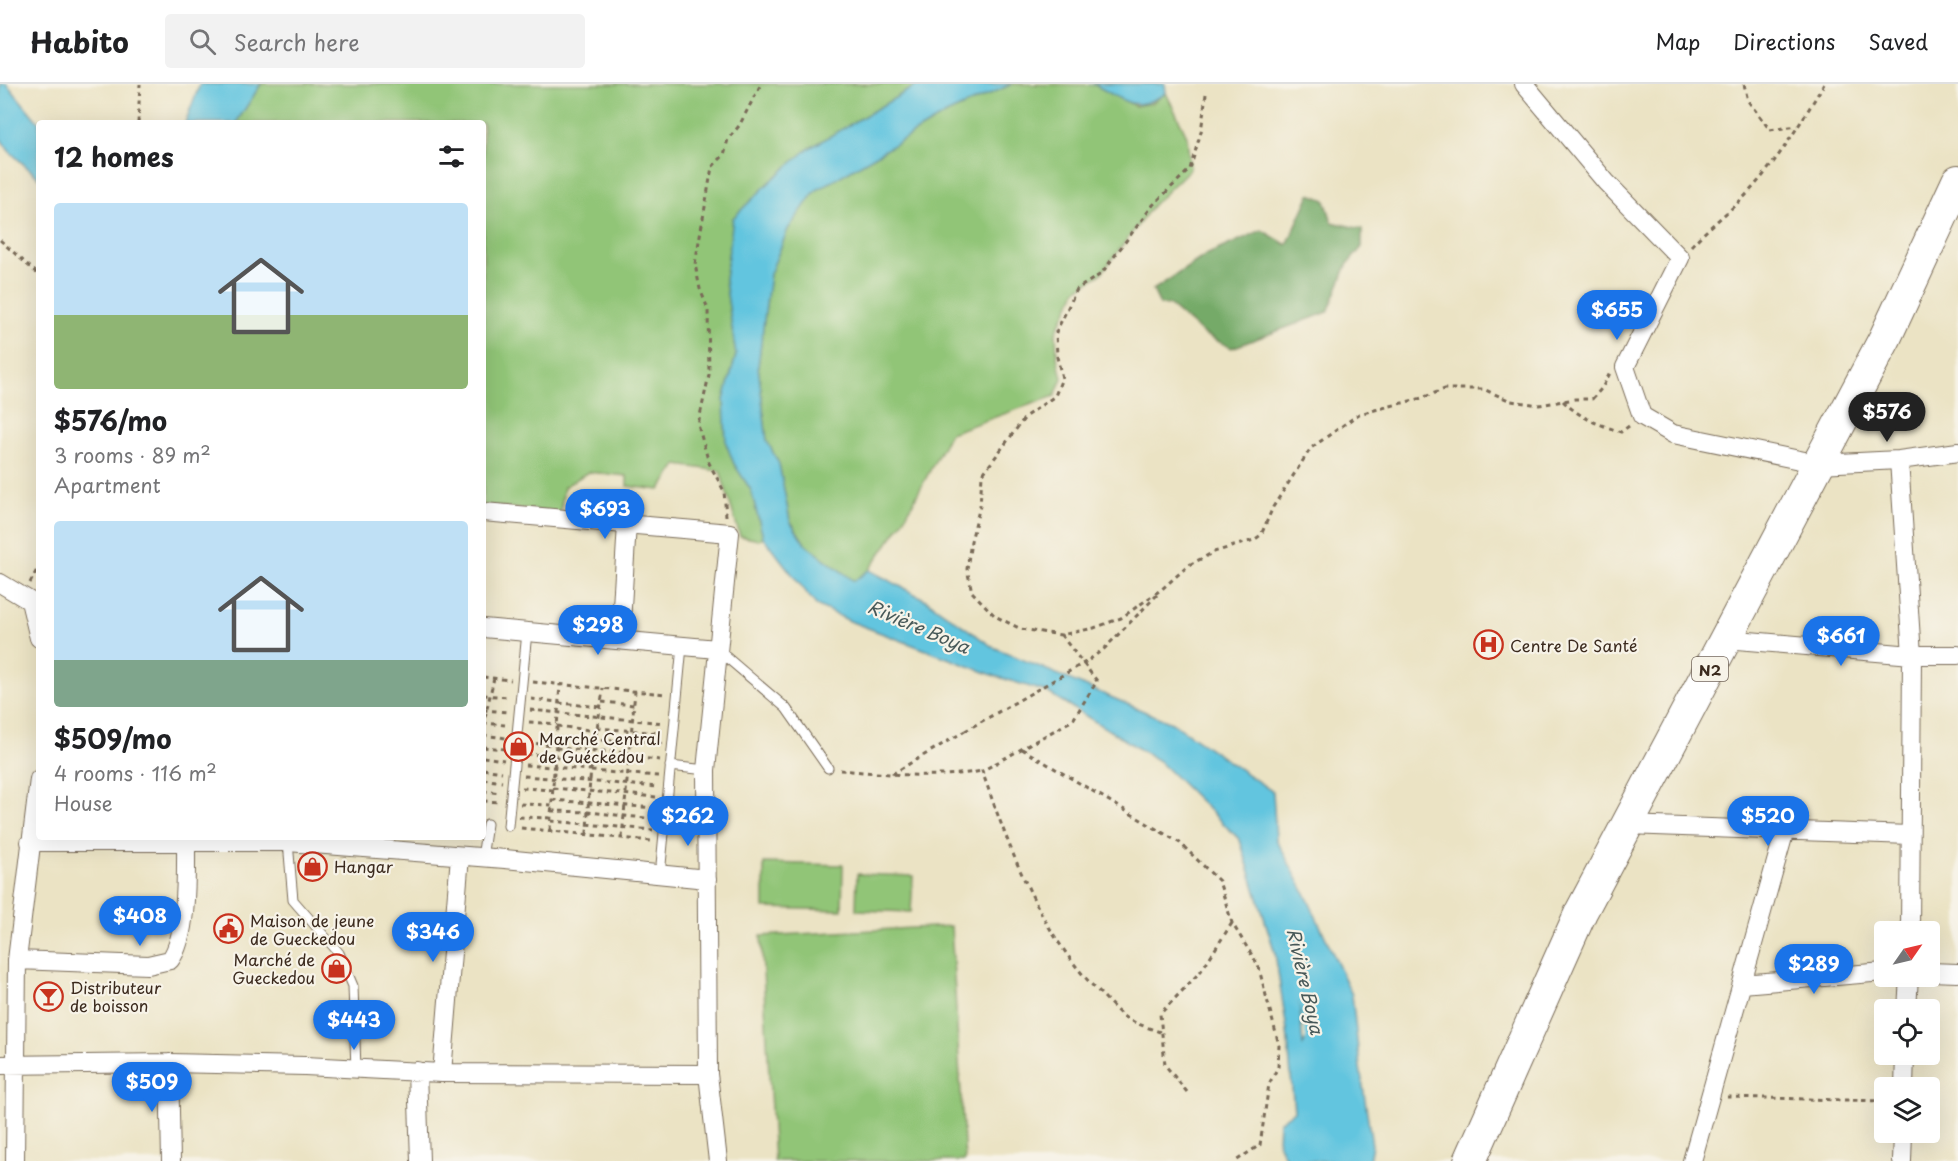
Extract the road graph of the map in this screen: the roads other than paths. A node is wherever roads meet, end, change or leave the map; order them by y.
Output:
1 (1524, 84) edge
2 (1958, 181) edge
3 (1958, 452) edge
4 (1899, 460) junction
5 (1819, 464) junction
6 (486, 512) edge
7 (627, 524) junction
8 (0, 583) edge
9 (36, 626) edge
10 (486, 627) edge
11 (527, 632) junction
12 (1726, 639) junction
13 (620, 640) junction
14 (682, 646) junction
15 (717, 649) junction
16 (1912, 655) junction
17 (1958, 655) edge
18 (670, 763) junction
19 (828, 768) road end
20 (706, 771) junction
21 (36, 801) edge
22 (508, 821) road end
23 (487, 824) dead end
24 (1627, 825) junction
25 (1785, 830) junction
26 (486, 831) edge
27 (1910, 835) junction
28 (134, 840) edge
29 (186, 840) edge
30 (288, 840) edge
31 (309, 840) edge
32 (485, 840) edge
33 (330, 841) edge
34 (30, 842) junction
35 (459, 856) junction
36 (482, 858) junction
37 (660, 875) junction
38 (707, 879) junction
39 (1910, 921) edge
40 (17, 960) junction
41 (1940, 972) edge
42 (1874, 973) edge
43 (1958, 973) edge
44 (1742, 984) junction
45 (169, 1064) junction
46 (7, 1065) edge
47 (356, 1069) junction
48 (417, 1071) junction
49 (442, 1073) junction
50 (708, 1074) junction
51 (1902, 1143) edge
52 (15, 1161) edge
53 (171, 1161) edge
54 (420, 1161) edge
55 (718, 1161) edge
56 (1470, 1161) edge
57 (1692, 1161) edge
58 (1902, 1161) edge

1 - 5 street
2 - 5 highway, N2
3 - 4 street
4 - 5 street
4 - 16 street
5 - 12 highway, N2
6 - 7 street
7 - 13 street
7 - 15 street
8 - 9 street
10 - 11 street
11 - 13 street
11 - 22 lane
12 - 16 street
12 - 24 highway, N2
13 - 14 street
14 - 15 street
14 - 18 lane
15 - 19 lane
15 - 20 street
16 - 17 street
16 - 27 street
18 - 20 lane
18 - 37 lane
20 - 38 street
21 - 34 street
23 - 26 lane
24 - 25 street
24 - 56 highway, N2
25 - 27 street
25 - 44 street
27 - 39 street
28 - 34 street
29 - 40 street
30 - 47 lane
31 - 33 street
32 - 36 lane
33 - 35 street
34 - 40 street
35 - 36 street
35 - 49 street
36 - 37 street
37 - 38 street
38 - 50 street
40 - 46 street
41 - 43 street
42 - 44 street
44 - 57 street
45 - 46 street
45 - 47 street
45 - 53 street
46 - 52 street
47 - 48 street
48 - 49 street
48 - 54 street
49 - 50 street
50 - 55 street
51 - 58 street

